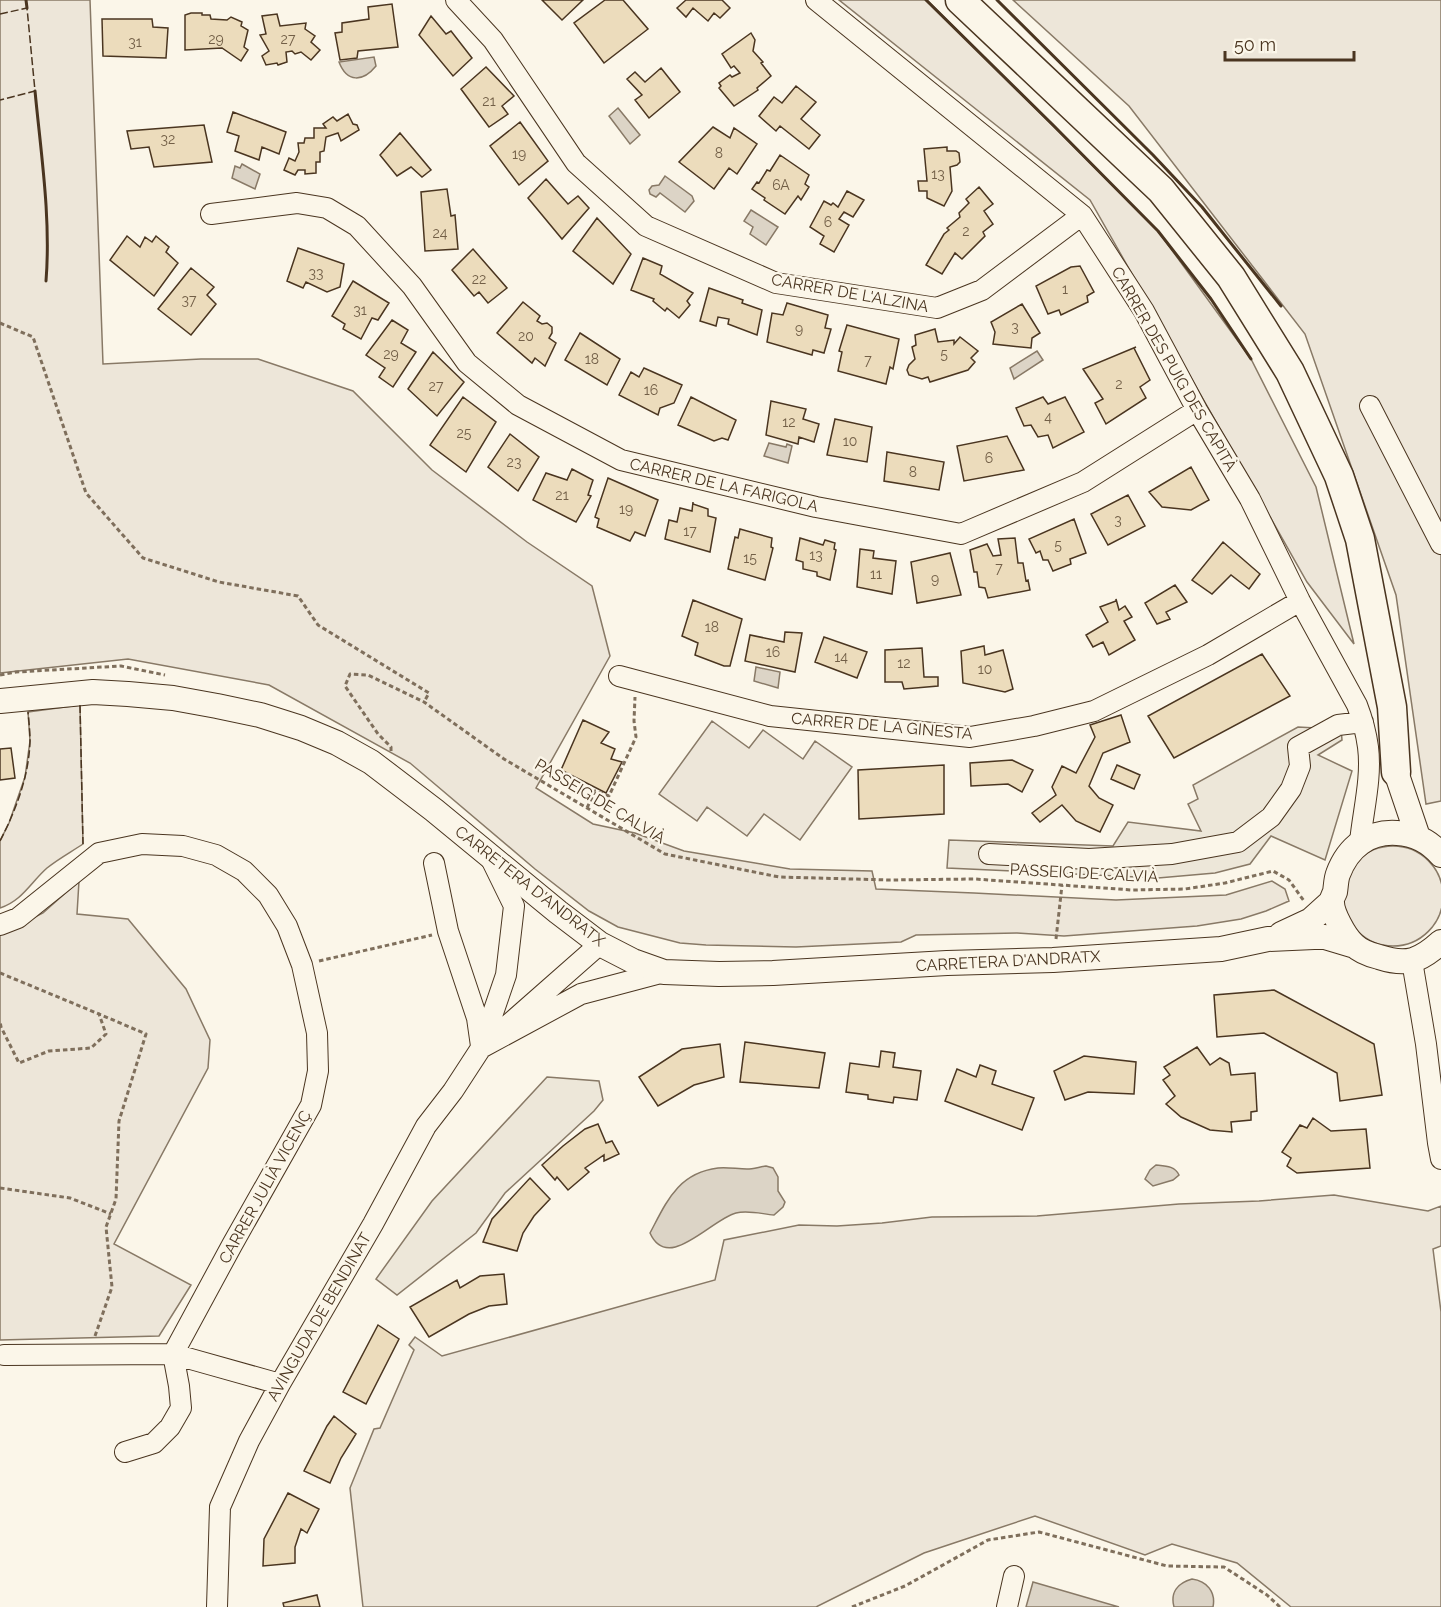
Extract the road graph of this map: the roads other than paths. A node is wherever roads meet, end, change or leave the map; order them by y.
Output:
1 (456, 0) edge
2 (816, 0) edge
3 (960, 0) edge
4 (211, 214) dead end
5 (1082, 215) junction
6 (1370, 406) dead end
7 (1197, 410) junction
8 (1441, 544) edge
9 (1300, 601) junction
10 (628, 678) road end
11 (0, 702) edge
12 (1363, 722) junction
13 (1396, 772) junction
14 (1387, 832) junction
15 (1427, 837) edge
16 (1360, 842) junction
17 (488, 854) junction
18 (989, 854) dead end
19 (1441, 855) edge
20 (434, 864) dead end
21 (1332, 901) junction
22 (0, 925) edge
23 (1268, 939) junction
24 (1441, 942) edge
25 (600, 944) junction
26 (1355, 946) junction
27 (1412, 961) junction
28 (664, 972) junction
29 (482, 1048) junction
30 (1441, 1159) edge
31 (173, 1354) junction
32 (4, 1355) dead end
33 (280, 1384) junction
34 (125, 1452) dead end
35 (1014, 1576) dead end
36 (217, 1607) edge
37 (1007, 1607) edge

1 - 5 street, CARRER DE L'ALZINA
2 - 5 street, CARRER DES PUIG DES CAPITÀ
3 - 13 highway
4 - 7 street, CARRER DE LA FARIGOLA
5 - 7 street, CARRER DES PUIG DES CAPITÀ
6 - 8 street
7 - 9 street, CARRER DES PUIG DES CAPITÀ
9 - 10 street, CARRER DE LA GINESTA
9 - 12 street, CARRER DES PUIG DES CAPITÀ
11 - 17 main road, CARRETERA D'ANDRATX
12 - 16 street, CARRER DES PUIG DES CAPITÀ
12 - 18 street
13 - 14 main road
13 - 15 main road
14 - 15 main road
14 - 16 main road
15 - 19 main road
16 - 21 main road
17 - 25 main road, CARRETERA D'ANDRATX
17 - 29 street, AVINGUDA DE BENDINAT
20 - 29 street
21 - 23 main road, CARRETERA D'ANDRATX
21 - 26 main road
22 - 31 street, CARRER JULIÀ VICENÇ
23 - 26 main road, CARRETERA D'ANDRATX
23 - 28 main road, CARRETERA D'ANDRATX
24 - 27 main road
25 - 28 main road, CARRETERA D'ANDRATX
25 - 29 street, AVINGUDA DE BENDINAT
26 - 27 main road, CARRETERA D'ANDRATX
27 - 30 street
28 - 29 street, AVINGUDA DE BENDINAT
29 - 33 street, AVINGUDA DE BENDINAT
31 - 32 street
31 - 33 street
31 - 34 street
33 - 36 street, AVINGUDA DE BENDINAT
35 - 37 street

